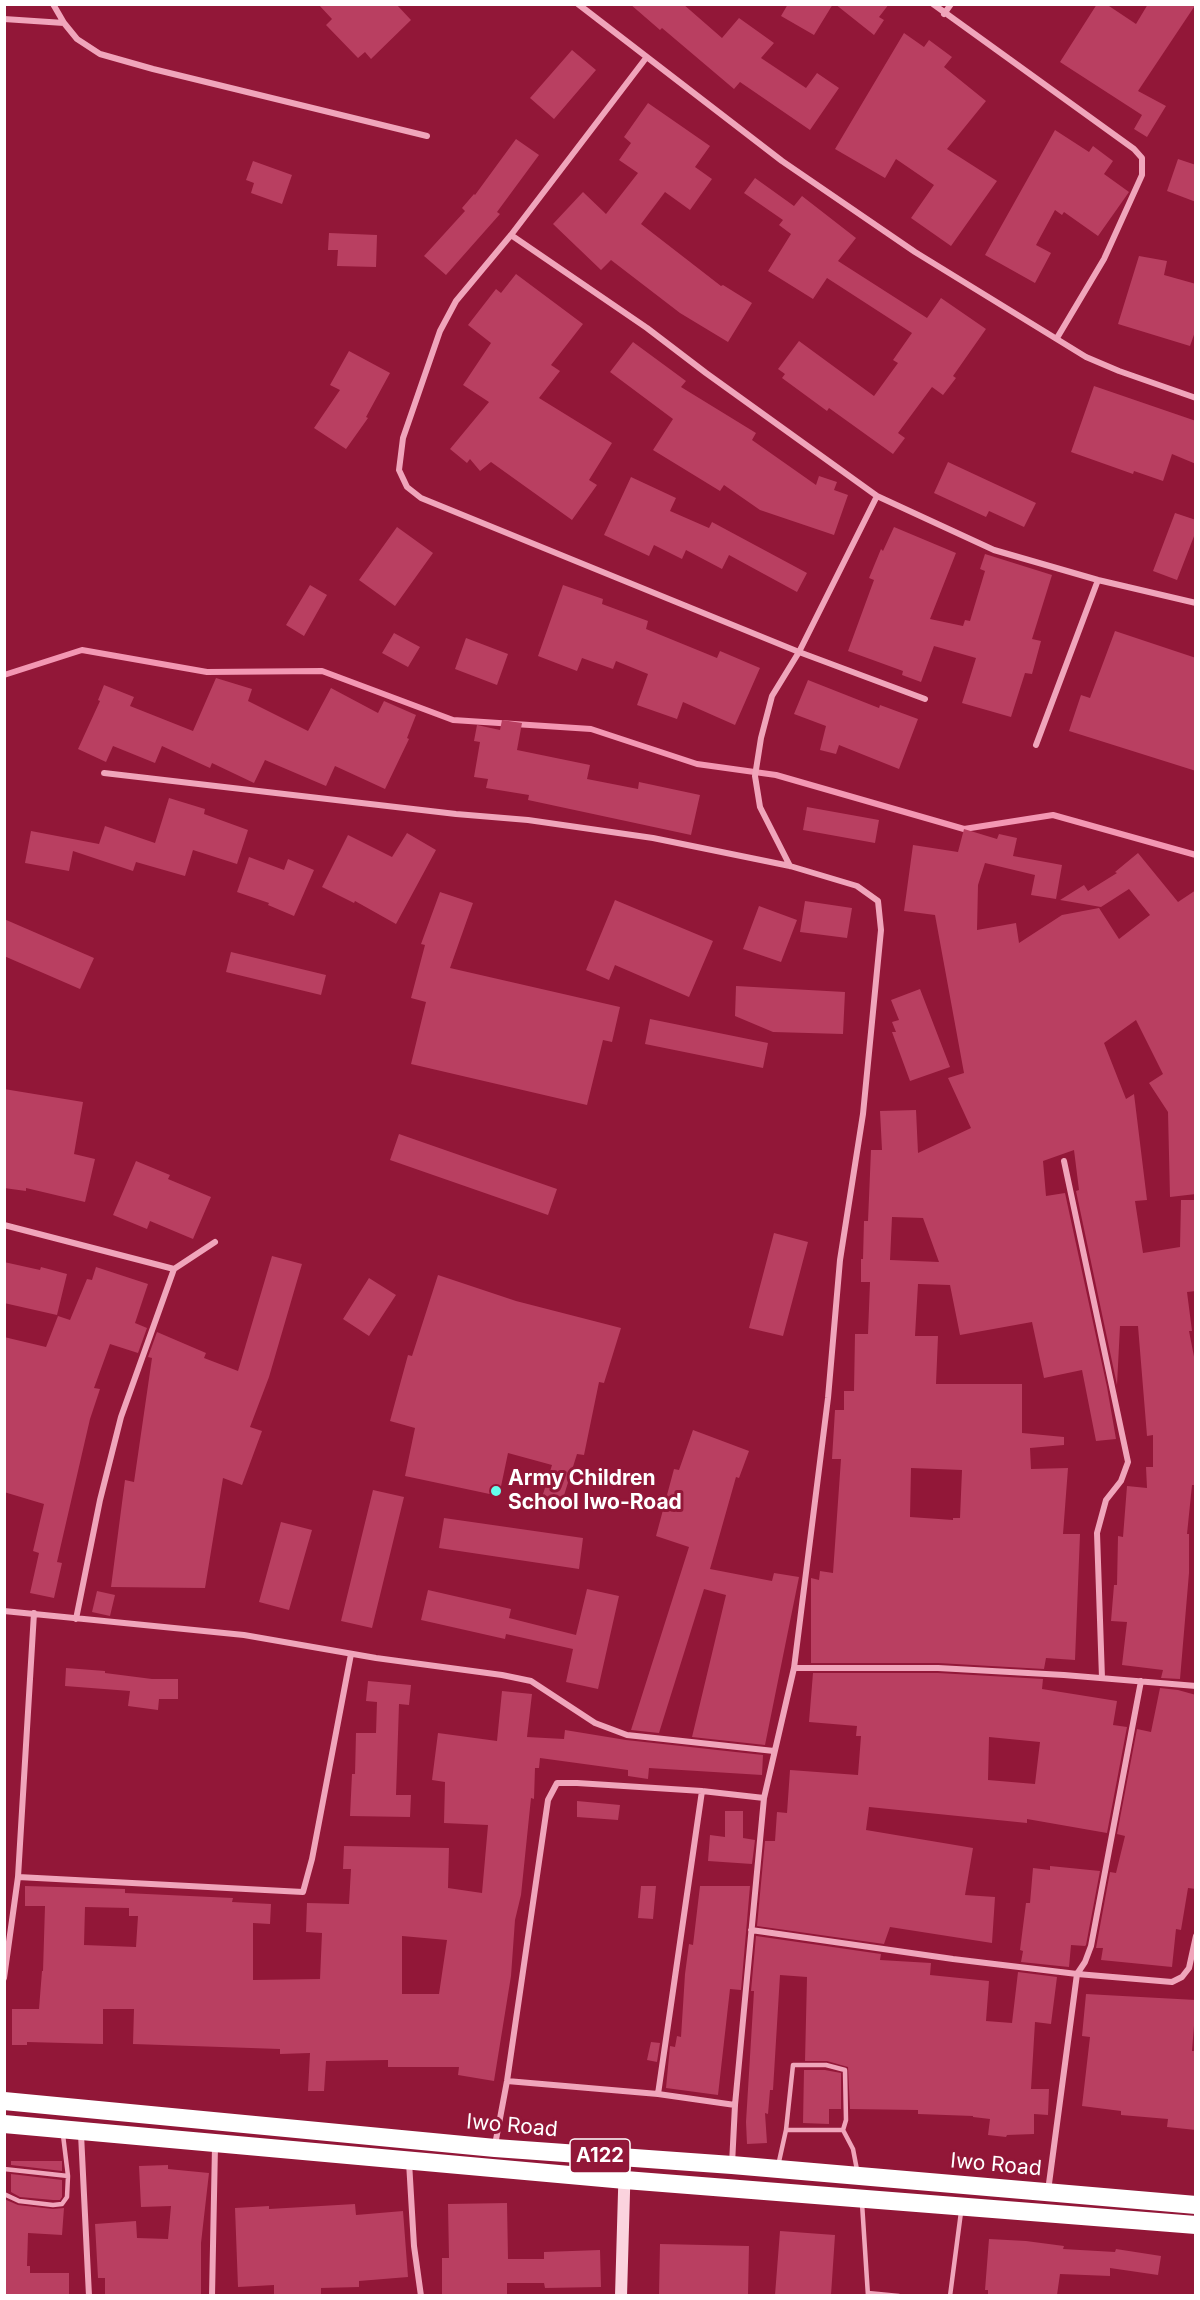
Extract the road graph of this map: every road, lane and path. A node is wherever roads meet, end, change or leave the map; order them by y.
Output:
1 (53, 4) edge
2 (578, 4) edge
3 (933, 4) edge
4 (951, 4) edge
5 (944, 14) junction
6 (4, 19) edge
7 (64, 23) junction
8 (646, 58) junction
9 (427, 136) dead end
10 (511, 235) junction
11 (1057, 338) junction
12 (1196, 398) edge
13 (877, 496) junction
14 (1098, 580) junction
15 (1196, 603) edge
16 (799, 652) junction
17 (925, 699) dead end
18 (1036, 745) dead end
19 (104, 773) dead end
20 (790, 866) junction
21 (1064, 1161) dead end
22 (4, 1225) edge
23 (215, 1242) dead end
24 (174, 1269) junction
25 (4, 1611) edge
26 (34, 1613) junction
27 (76, 1619) junction
28 (351, 1654) junction
29 (794, 1668) junction
30 (1102, 1678) junction
31 (1141, 1681) junction
32 (1196, 1686) edge
33 (774, 1751) junction
34 (702, 1791) junction
35 (764, 1798) junction
36 (18, 1877) junction
37 (751, 1930) junction
38 (1196, 1936) edge
39 (1077, 1974) junction
40 (4, 1978) edge
41 (507, 2081) junction
42 (658, 2094) junction
43 (4, 2100) edge
44 (735, 2105) junction
45 (4, 2124) edge
46 (62, 2130) junction
47 (786, 2130) junction
48 (843, 2130) junction
49 (81, 2131) junction
50 (215, 2143) junction
51 (495, 2148) junction
52 (625, 2158) junction
53 (409, 2161) junction
54 (732, 2164) junction
55 (4, 2169) edge
56 (777, 2169) junction
57 (858, 2175) junction
58 (68, 2176) junction
59 (625, 2180) junction
60 (1048, 2191) junction
61 (4, 2194) edge
62 (862, 2197) junction
63 (961, 2205) junction
64 (1196, 2205) edge
65 (1196, 2225) edge
66 (868, 2294) edge
67 (89, 2295) edge
68 (212, 2295) edge
69 (421, 2295) edge
70 (621, 2295) edge
71 (899, 2295) edge
72 (950, 2295) edge

1 - 7 street
2 - 8 street
3 - 5 street
4 - 5 street
5 - 11 street
6 - 7 street
7 - 9 street
8 - 10 street
8 - 11 street
10 - 13 street
10 - 16 street
11 - 12 street
13 - 14 street
13 - 16 street
14 - 15 street
14 - 18 street
16 - 17 street
16 - 20 street
19 - 20 street
20 - 29 street
21 - 30 street
22 - 24 street
23 - 24 street
24 - 27 street
25 - 26 street
26 - 27 street
26 - 36 street
27 - 28 street
28 - 33 street
28 - 36 street
29 - 30 street
29 - 33 street
30 - 31 street
31 - 32 street
31 - 39 street
33 - 35 street
34 - 35 street
34 - 41 street
34 - 42 street
35 - 37 street
36 - 40 street
37 - 39 street
37 - 44 street
38 - 39 street
39 - 60 street
41 - 42 street
41 - 51 street
42 - 44 street
43 - 51 highway, Iwo Road / A122
44 - 54 street
45 - 46 highway, Iwo Road / A122
46 - 49 highway, Iwo Road / A122
46 - 58 lane
47 - 48 lane
47 - 48 lane
47 - 56 lane
48 - 57 lane
49 - 50 highway, Iwo Road / A122
49 - 67 street
50 - 53 highway, Iwo Road / A122
50 - 68 street
51 - 52 highway, Iwo Road / A122
52 - 54 highway, Iwo Road / A122
52 - 59 street
53 - 59 highway, Iwo Road / A122
53 - 69 street
54 - 56 highway, Iwo Road / A122
55 - 58 lane
56 - 57 highway, Iwo Road / A122
57 - 60 highway, Iwo Road / A122
58 - 61 lane
59 - 62 highway, Iwo Road / A122
59 - 70 street
60 - 64 highway, Iwo Road / A122
62 - 63 highway, Iwo Road / A122
62 - 66 lane
63 - 65 highway, Iwo Road / A122
63 - 72 lane
66 - 71 lane

